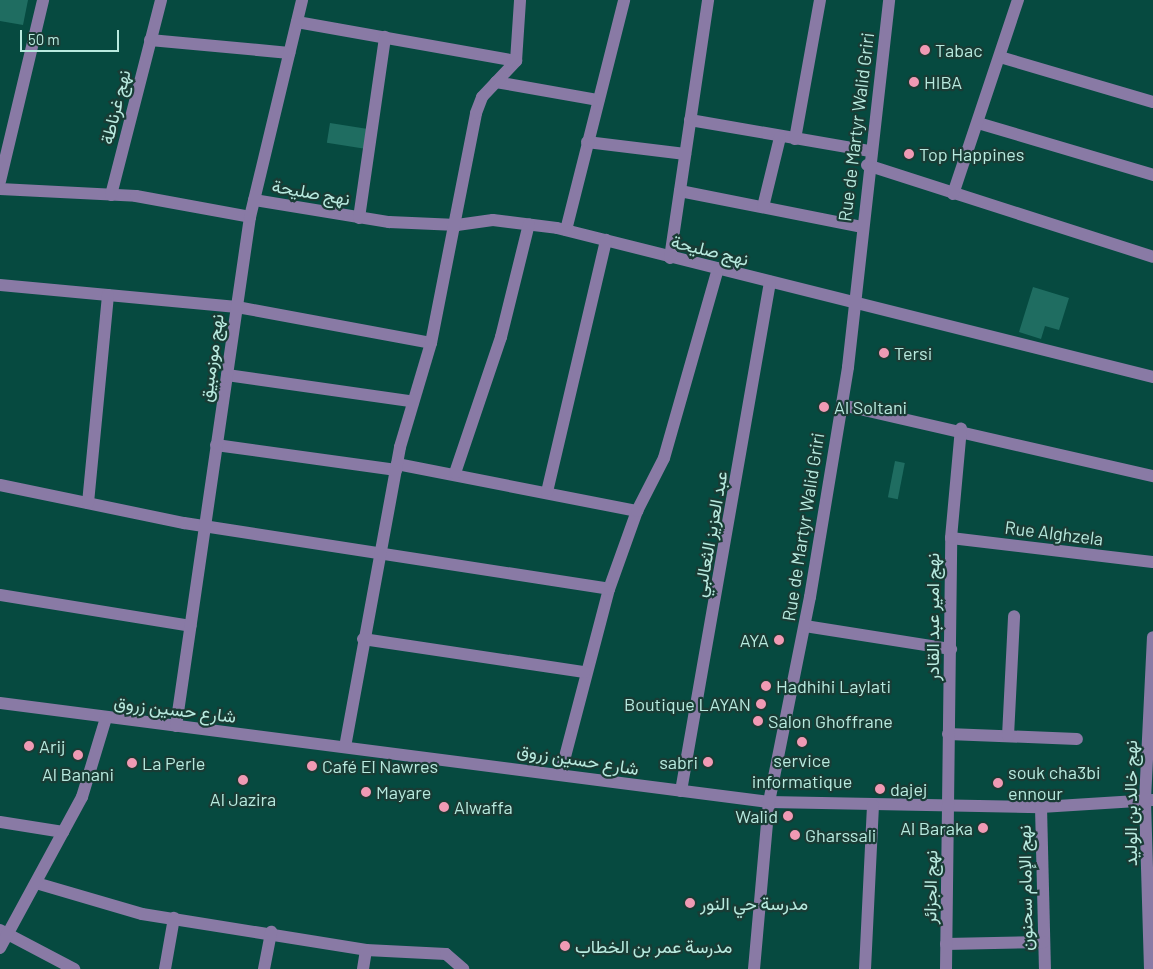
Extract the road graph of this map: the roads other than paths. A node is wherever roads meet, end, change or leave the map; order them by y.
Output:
1 (43, 0) edge
2 (161, 0) edge
3 (302, 0) edge
4 (520, 0) edge
5 (624, 0) edge
6 (708, 0) edge
7 (820, 0) edge
8 (889, 0) edge
9 (1018, 0) edge
10 (297, 22) junction
11 (386, 37) junction
12 (150, 40) junction
13 (289, 53) junction
14 (1000, 57) junction
15 (516, 61) junction
16 (496, 82) junction
17 (598, 100) junction
18 (1153, 102) edge
19 (690, 120) junction
20 (978, 123) junction
21 (780, 137) junction
22 (795, 139) junction
23 (587, 142) junction
24 (870, 151) junction
25 (685, 154) junction
26 (867, 165) junction
27 (1153, 175) edge
28 (0, 181) edge
29 (0, 189) edge
30 (680, 191) junction
31 (111, 194) junction
32 (953, 194) junction
33 (254, 200) junction
34 (763, 207) junction
35 (250, 217) junction
36 (359, 218) junction
37 (529, 224) junction
38 (457, 225) junction
39 (861, 227) junction
40 (566, 230) junction
41 (606, 240) junction
42 (1153, 257) edge
43 (670, 258) junction
44 (718, 269) junction
45 (770, 282) junction
46 (0, 284) edge
47 (108, 295) junction
48 (857, 303) junction
49 (237, 307) junction
50 (432, 342) junction
51 (227, 375) junction
52 (1153, 377) edge
53 (410, 401) junction
54 (842, 404) junction
55 (961, 428) junction
56 (216, 445) junction
57 (397, 467) junction
58 (455, 473) junction
59 (1153, 476) edge
60 (0, 485) edge
61 (547, 492) junction
62 (88, 503) junction
63 (637, 511) junction
64 (205, 526) junction
65 (951, 538) junction
66 (381, 552) junction
67 (1153, 562) edge
68 (609, 588) junction
69 (0, 595) edge
70 (1014, 616) dead end
71 (191, 626) junction
72 (805, 626) junction
73 (1153, 637) edge
74 (363, 639) junction
75 (950, 649) junction
76 (1152, 667) edge
77 (585, 672) junction
78 (0, 703) edge
79 (106, 718) junction
80 (176, 726) junction
81 (948, 734) junction
82 (1008, 736) junction
83 (1078, 739) dead end
84 (345, 747) junction
85 (561, 772) junction
86 (681, 792) junction
87 (1149, 800) edge
88 (769, 802) junction
89 (873, 805) junction
90 (948, 806) junction
91 (1041, 807) junction
92 (0, 822) edge
93 (62, 832) junction
94 (1149, 853) edge
95 (36, 883) junction
96 (174, 918) junction
97 (1151, 927) edge
98 (5, 931) edge
99 (271, 932) junction
100 (1044, 942) junction
101 (946, 944) junction
102 (0, 948) edge
103 (366, 950) junction
104 (74, 969) edge
105 (166, 969) edge
106 (264, 969) edge
107 (363, 969) edge
108 (463, 969) edge
109 (754, 969) edge
110 (865, 969) edge
111 (946, 969) edge
112 (1045, 969) edge
113 (1150, 969) edge

1 - 28 street
2 - 12 street, نهج غرناطة
3 - 10 street, نهج موزمبيق
4 - 15 street
5 - 17 street
6 - 19 street
7 - 22 street
8 - 24 street, Rue de Martyr Walid Griri
9 - 14 street
10 - 11 street
10 - 13 street, نهج موزمبيق
11 - 15 street
11 - 36 street
12 - 13 street
12 - 31 street, نهج غرناطة
13 - 33 street, نهج موزمبيق
14 - 18 street
14 - 20 street
15 - 16 street
16 - 17 street
16 - 38 street
17 - 23 street
19 - 21 street
19 - 25 street
20 - 27 street
20 - 32 street
21 - 22 street
21 - 34 street
22 - 24 street
23 - 25 street
23 - 40 street
24 - 26 street, Rue de Martyr Walid Griri
25 - 30 street
26 - 32 street
26 - 39 street, Rue de Martyr Walid Griri
29 - 31 street
30 - 34 street
30 - 43 street
31 - 35 street
32 - 42 street
33 - 35 street, نهج موزمبيق
33 - 36 street, نهج صليحة
34 - 39 street
35 - 49 street, نهج موزمبيق
36 - 38 street, نهج صليحة
37 - 38 street, نهج صليحة
37 - 40 street, نهج صليحة
37 - 58 street
38 - 50 street
39 - 48 street, Rue de Martyr Walid Griri
40 - 41 street, نهج صليحة
41 - 43 street, نهج صليحة
41 - 61 street
43 - 44 street, نهج صليحة
44 - 45 street, نهج صليحة
44 - 63 street
45 - 48 street, نهج صليحة
45 - 86 street, عبد العزيز الثعالبي
46 - 47 street
47 - 49 street
47 - 62 street
48 - 52 street, نهج صليحة
48 - 54 street, Rue de Martyr Walid Griri
49 - 50 street
49 - 51 street, نهج موزمبيق
50 - 53 street
51 - 53 street
51 - 56 street, نهج موزمبيق
53 - 57 street
54 - 55 street
54 - 72 street, Rue de Martyr Walid Griri
55 - 59 street
55 - 65 street, نهج امير عبد القادر
56 - 57 street
56 - 64 street, نهج موزمبيق
57 - 58 street
57 - 66 street
58 - 61 street
60 - 62 street
61 - 63 street
62 - 64 street
63 - 68 street
64 - 66 street
64 - 71 street, نهج موزمبيق
65 - 67 street, Rue Alghzela
65 - 75 street, نهج امير عبد القادر
66 - 68 street
66 - 74 street
68 - 77 street
69 - 71 street
70 - 82 street
71 - 80 street, نهج موزمبيق
72 - 75 street
72 - 88 street, Rue de Martyr Walid Griri
73 - 76 street, نهج خالد بن الوليد
74 - 77 street
74 - 84 street
75 - 81 street, نهج امير عبد القادر
76 - 87 street, نهج خالد بن الوليد
77 - 85 street
78 - 79 street, شارع حسين زروق
79 - 80 street, شارع حسين زروق
79 - 93 street
80 - 84 street, شارع حسين زروق
81 - 82 street
81 - 90 street, نهج امير عبد القادر
82 - 83 street
84 - 85 street, شارع حسين زروق
85 - 86 street, شارع حسين زروق
86 - 88 street, شارع حسين زروق
87 - 91 street, شارع حسين زروق
87 - 94 street, نهج خالد بن الوليد
88 - 89 street, شارع حسين زروق
88 - 109 street, Rue de Martyr Walid Griri
89 - 90 street, شارع حسين زروق
89 - 110 street
90 - 91 street, شارع حسين زروق
90 - 101 street, نهج الجزائر
91 - 100 street, نهج الإمام سحنون
92 - 93 street
93 - 95 street
94 - 97 street, نهج خالد بن الوليد
95 - 96 street
95 - 98 street
96 - 99 street
96 - 105 street
97 - 113 street, نهج خالد بن الوليد
98 - 102 street
98 - 104 street
99 - 103 street
99 - 106 street
100 - 101 street
100 - 112 street, نهج الإمام سحنون
101 - 111 street, نهج الجزائر
103 - 107 street
103 - 108 street

